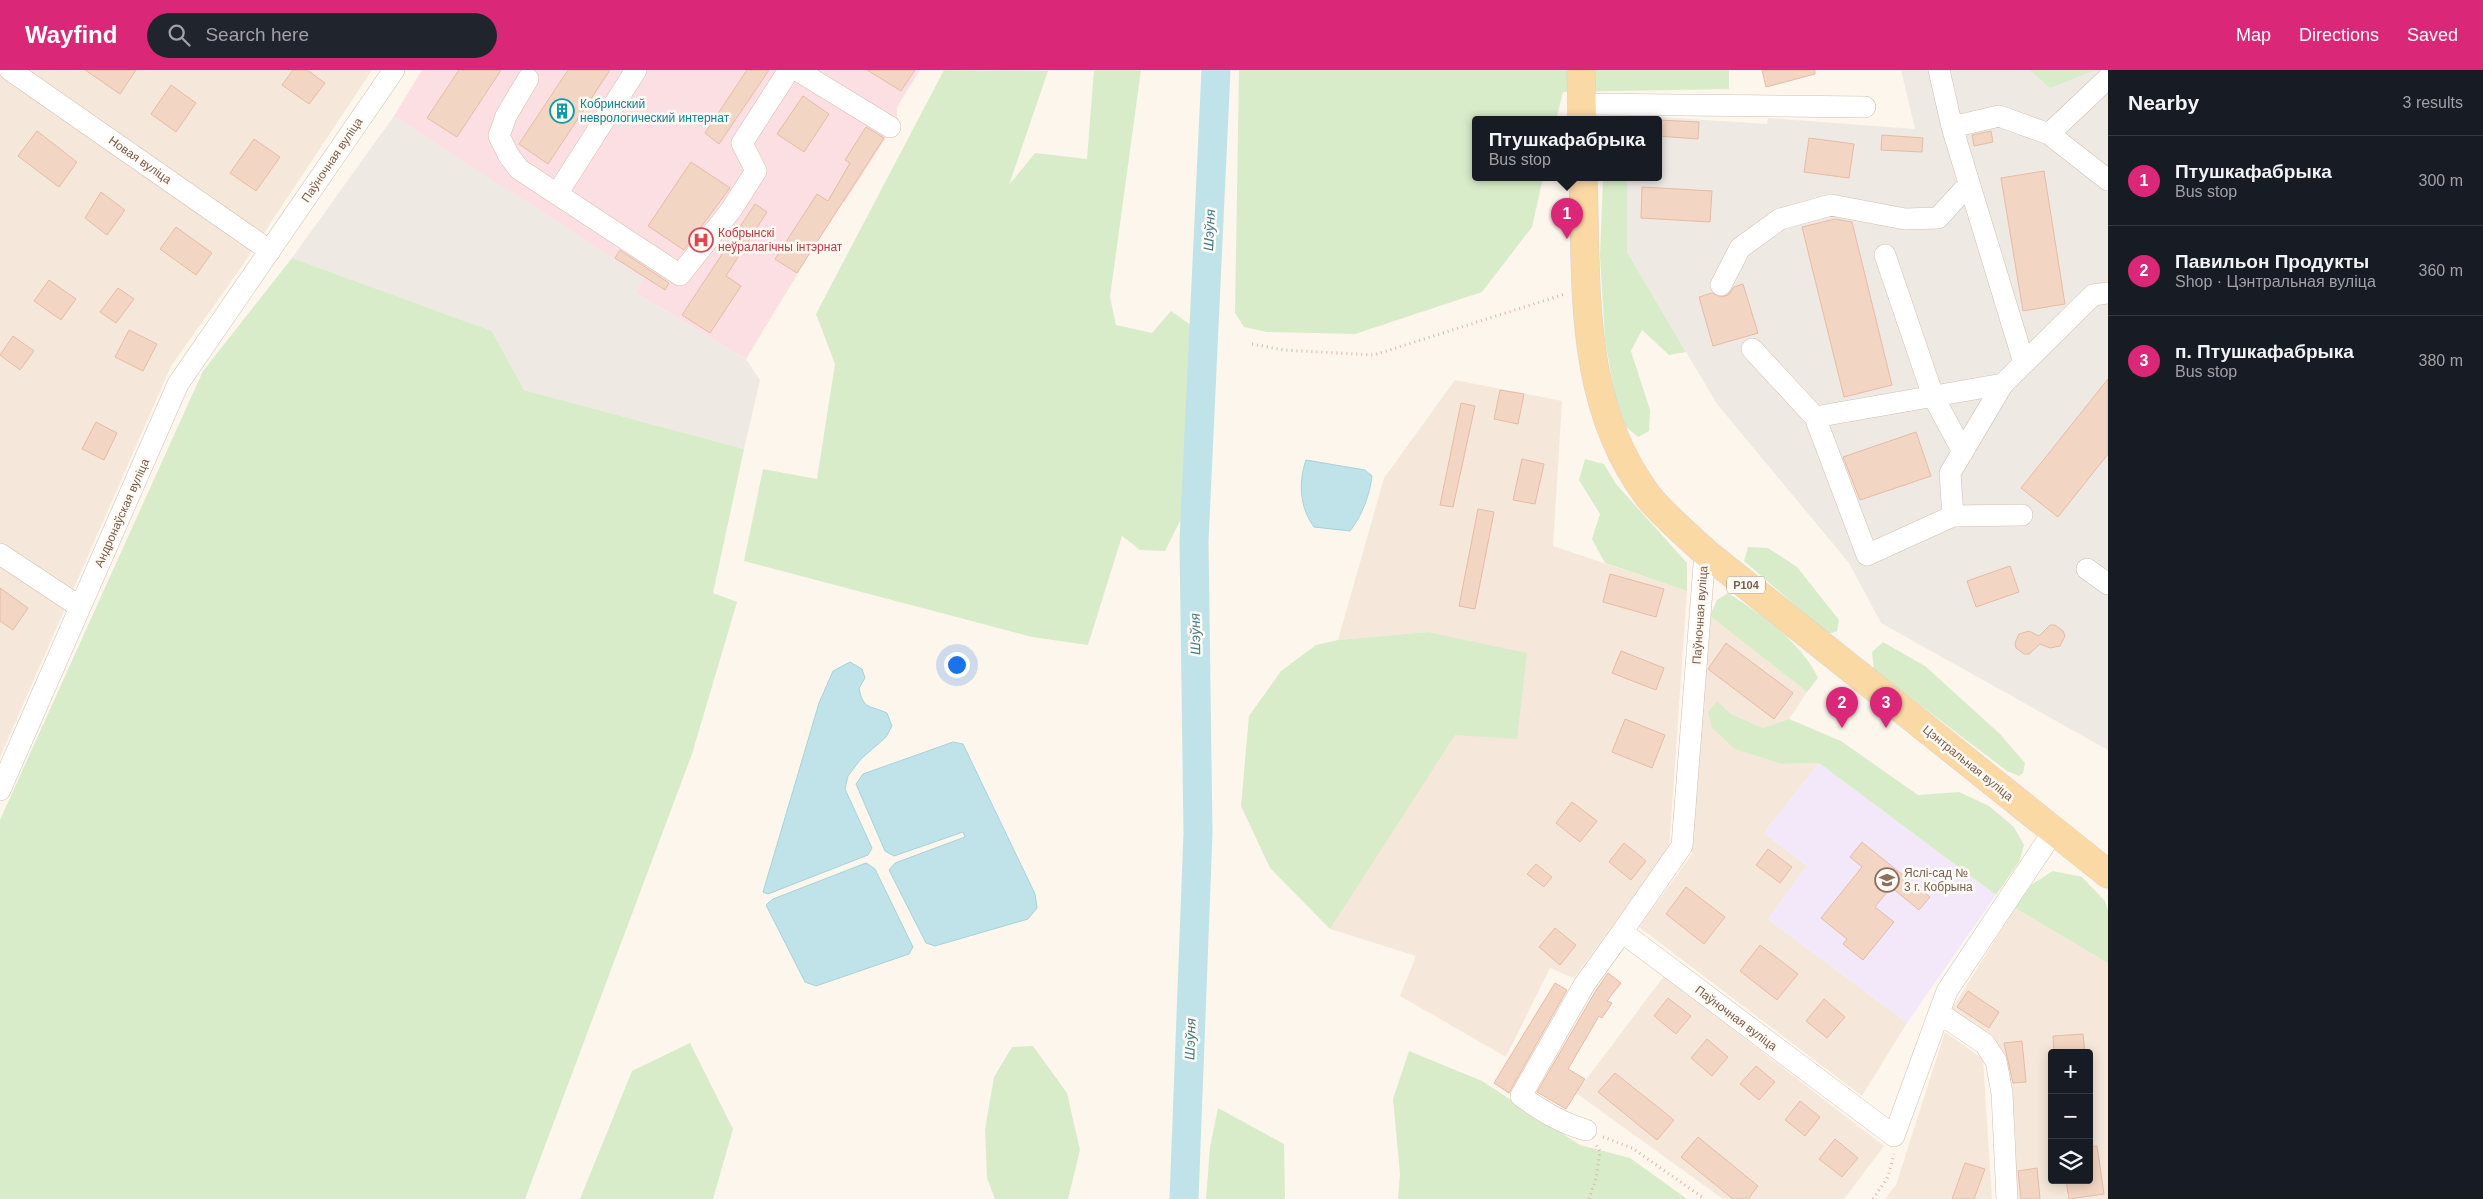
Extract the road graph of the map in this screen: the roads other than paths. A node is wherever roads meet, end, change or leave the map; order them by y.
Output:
1 (10, 70) edge
2 (394, 70) edge
3 (636, 70) edge
4 (789, 70) edge
5 (798, 70) edge
6 (1581, 70) edge
7 (1939, 70) edge
8 (2108, 78) edge
9 (528, 79) dead end
10 (1865, 107) dead end
11 (1582, 112) edge
12 (890, 127) dead end
13 (1952, 127) junction
14 (2049, 134) junction
15 (2108, 180) edge
16 (1584, 181) edge
17 (1969, 184) junction
18 (557, 194) junction
19 (270, 251) junction
20 (1885, 254) dead end
21 (1721, 284) dead end
22 (2108, 293) edge
23 (1752, 348) dead end
24 (2024, 363) junction
25 (2003, 384) junction
26 (1933, 396) junction
27 (1815, 417) junction
28 (1963, 452) junction
29 (2022, 515) dead end
30 (1953, 516) junction
31 (1705, 552) junction
32 (0, 554) edge
33 (2087, 569) dead end
34 (2108, 584) edge
35 (80, 607) junction
36 (0, 790) edge
37 (2053, 832) junction
38 (2108, 874) edge
39 (1622, 932) junction
40 (1939, 1013) junction
41 (1586, 1130) road end
42 (2007, 1199) edge

1 - 19 street, Новая вуліца
2 - 19 street, Паўночная вуліца
3 - 18 street
4 - 18 street
5 - 12 street
6 - 11 main road
7 - 13 street
8 - 14 street
9 - 18 street
10 - 11 street
13 - 14 street
13 - 17 street
14 - 15 street
16 - 31 main road, Цэнтральная вуліца / Р104
17 - 21 street
17 - 24 street
19 - 35 street, Андронаўская вуліца
20 - 26 street
22 - 24 street
23 - 27 street
24 - 25 street
25 - 26 street
25 - 28 street
26 - 27 street
26 - 28 street
27 - 30 street
28 - 30 street
29 - 30 street
31 - 37 main road, Цэнтральная вуліца / Р104
31 - 39 street, Паўночная вуліца
32 - 35 street
33 - 34 street
35 - 36 street, Андронаўская вуліца
37 - 38 main road, Цэнтральная вуліца / Р104
37 - 40 street
39 - 40 street, Паўночная вуліца
39 - 41 street
40 - 42 street

